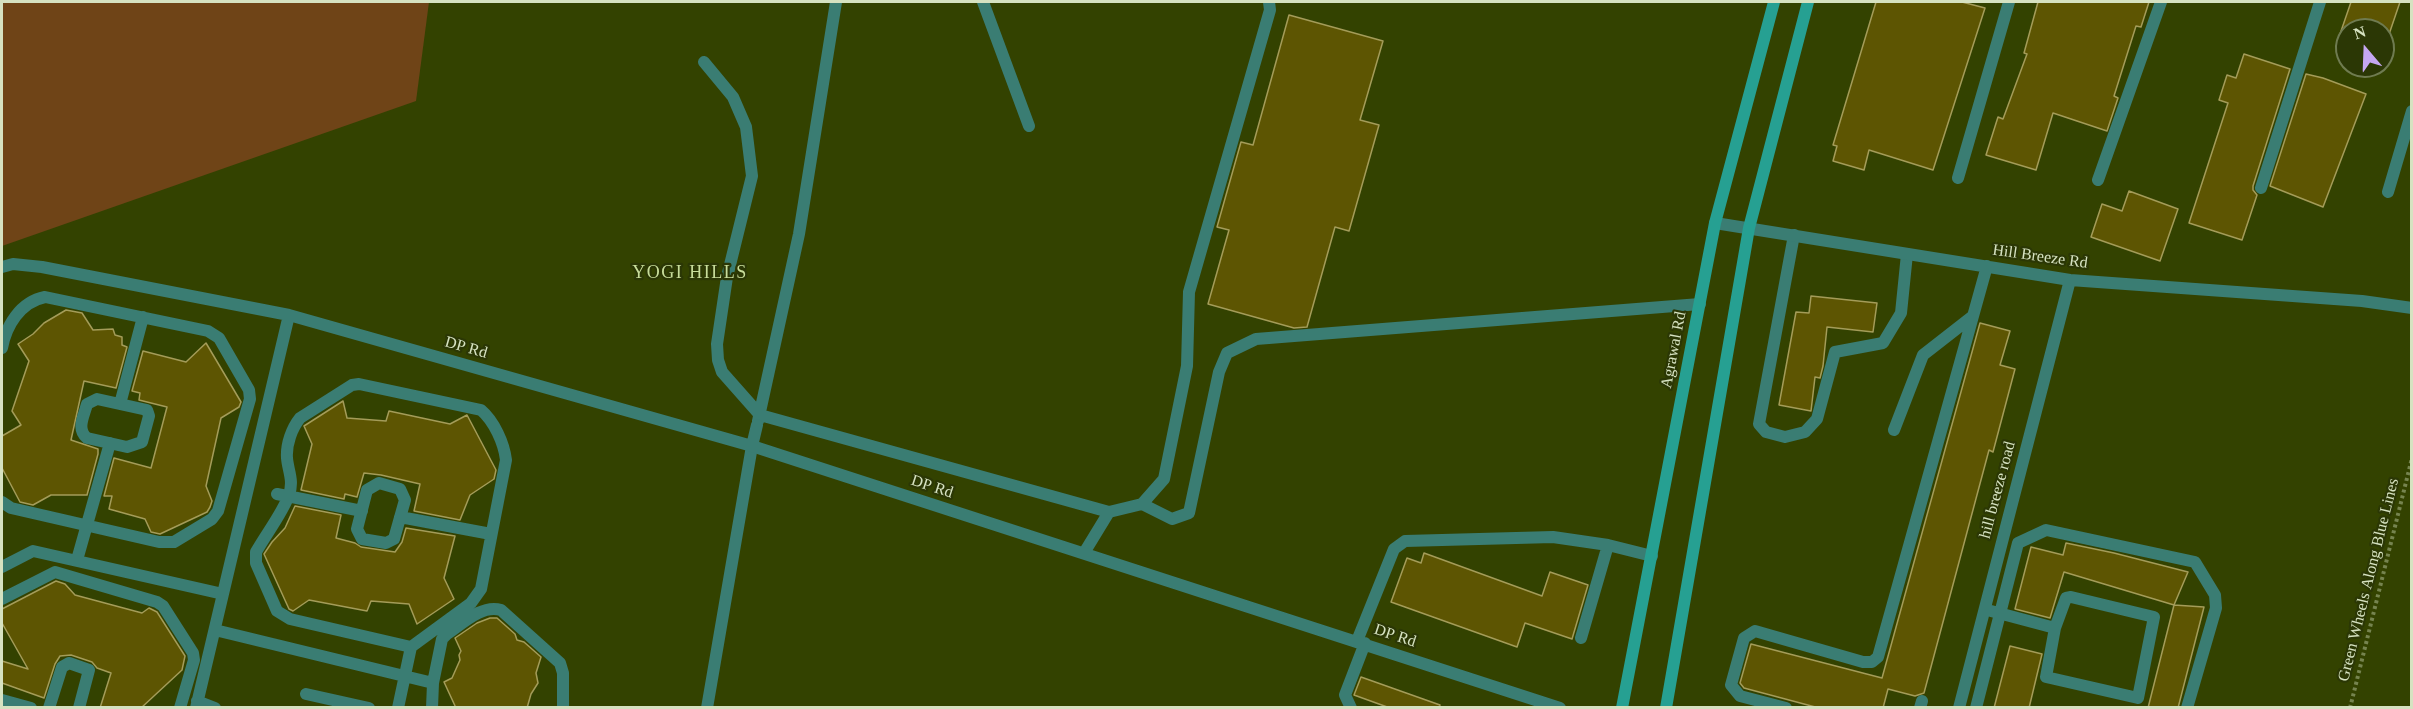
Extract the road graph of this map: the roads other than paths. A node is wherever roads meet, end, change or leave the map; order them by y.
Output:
1 (836, 2) edge
2 (983, 2) edge
3 (1269, 2) edge
4 (1774, 2) edge
5 (1808, 2) edge
6 (2009, 2) edge
7 (2161, 2) edge
8 (2319, 2) edge
9 (704, 62) dead end
10 (2412, 111) edge
11 (1029, 126) dead end
12 (1958, 178) dead end
13 (2098, 180) dead end
14 (2261, 188) dead end
15 (2388, 192) dead end
16 (1715, 223) junction
17 (1749, 228) junction
18 (1794, 235) junction
19 (1907, 254) junction
20 (1987, 266) junction
21 (2, 267) edge
22 (2070, 280) junction
23 (1700, 304) junction
24 (2412, 308) edge
25 (289, 315) junction
26 (1973, 316) junction
27 (143, 317) junction
28 (2, 348) edge
29 (120, 404) junction
30 (759, 420) junction
31 (1894, 430) dead end
32 (110, 443) junction
33 (752, 446) junction
34 (283, 495) junction
35 (2, 502) edge
36 (1142, 504) junction
37 (362, 511) junction
38 (1109, 512) junction
39 (400, 517) junction
40 (86, 526) junction
41 (491, 534) junction
42 (1608, 545) junction
43 (1084, 553) junction
44 (1652, 556) junction
45 (77, 560) junction
46 (2, 567) edge
47 (223, 594) junction
48 (2, 599) edge
49 (1984, 610) junction
50 (1999, 613) junction
51 (2055, 628) junction
52 (214, 630) junction
53 (1581, 638) dead end
54 (1361, 642) junction
55 (411, 647) junction
56 (406, 676) junction
57 (433, 683) junction
58 (306, 694) dead end
59 (2, 700) edge
60 (1523, 702) edge
61 (197, 704) edge
62 (22, 707) edge
63 (49, 708) edge
64 (79, 708) edge
65 (180, 708) edge
66 (214, 708) edge
67 (369, 708) edge
68 (398, 708) edge
69 (432, 708) edge
70 (563, 708) edge
71 (707, 708) edge
72 (1351, 708) edge
73 (1560, 708) edge
74 (1622, 708) edge
75 (1666, 708) edge
76 (1786, 708) edge
77 (1959, 708) edge
78 (1976, 708) edge
79 (2187, 708) edge

1 - 30 street
2 - 11 street
3 - 36 street
4 - 16 street, Agrawal Rd
5 - 17 street
6 - 12 street
7 - 13 street
8 - 14 street
9 - 30 street
10 - 15 street
16 - 17 street, Hill Breeze Rd
16 - 23 street, Agrawal Rd
17 - 18 street, Hill Breeze Rd
17 - 75 street
18 - 19 street, Hill Breeze Rd
18 - 19 street
19 - 20 street, Hill Breeze Rd
20 - 22 street, Hill Breeze Rd
20 - 26 street
21 - 25 street, DP Rd
22 - 24 street, Hill Breeze Rd
22 - 49 street, hill breeze road
23 - 36 street
23 - 44 street, Agrawal Rd
25 - 33 street, DP Rd
25 - 47 street
26 - 31 street
26 - 76 street
27 - 28 street
27 - 29 street
27 - 40 street
29 - 32 street
29 - 32 street
30 - 33 street
30 - 38 street
32 - 40 street
33 - 43 street, DP Rd
33 - 71 street
34 - 37 street
34 - 41 street
34 - 55 street
35 - 40 street
36 - 38 street
37 - 39 street
37 - 39 street
38 - 43 street
39 - 41 street
40 - 45 street
41 - 55 street
42 - 44 street
42 - 53 street
42 - 54 street
43 - 54 street, DP Rd
44 - 74 street, Agrawal Rd
45 - 46 street
45 - 47 street
47 - 52 street
48 - 65 street
49 - 50 street
49 - 77 street, hill breeze road
50 - 51 street
50 - 78 street
50 - 79 street
51 - 51 street
52 - 56 street
52 - 61 street
54 - 60 street, DP Rd
54 - 72 street
55 - 56 street
56 - 57 street
56 - 68 street
57 - 69 street
57 - 70 street
58 - 67 street
59 - 62 street
60 - 73 street, DP Rd
61 - 66 street
63 - 64 street

